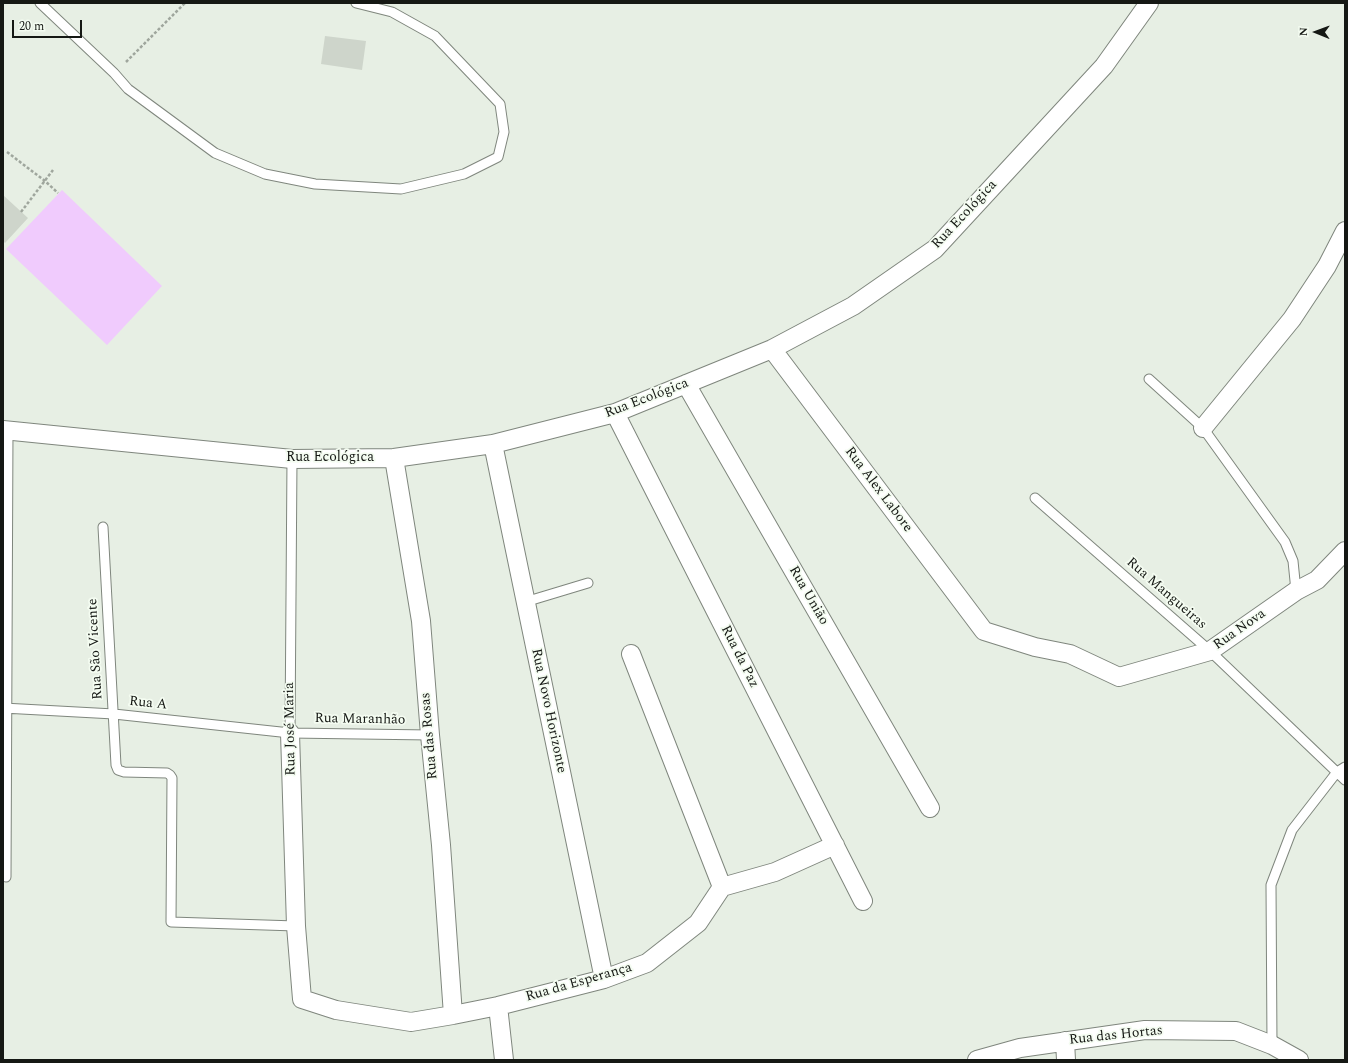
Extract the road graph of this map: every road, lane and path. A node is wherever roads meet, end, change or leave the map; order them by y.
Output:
1 (40, 3) edge
2 (185, 3) edge
3 (356, 3) edge
4 (1149, 3) edge
5 (114, 73) junction
6 (7, 152) dead end
7 (53, 170) dead end
8 (45, 181) junction
9 (58, 193) dead end
10 (21, 212) dead end
11 (1345, 231) edge
12 (772, 349) junction
13 (1149, 379) dead end
14 (686, 384) junction
15 (615, 414) junction
16 (1203, 428) junction
17 (6, 430) edge
18 (493, 444) junction
19 (394, 458) junction
20 (292, 459) junction
21 (1035, 498) dead end
22 (103, 527) dead end
23 (1345, 551) edge
24 (588, 583) dead end
25 (1296, 591) junction
26 (525, 602) junction
27 (1210, 651) junction
28 (631, 654) dead end
29 (1119, 677) joint
30 (5, 709) edge
31 (114, 714) junction
32 (290, 733) junction
33 (430, 736) junction
34 (1345, 767) edge
35 (1336, 772) junction
36 (1345, 780) edge
37 (930, 808) dead end
38 (835, 845) junction
39 (6, 877) dead end
40 (722, 886) junction
41 (863, 902) dead end
42 (296, 926) junction
43 (604, 979) junction
44 (302, 999) joint
45 (498, 1006) junction
46 (453, 1015) junction
47 (1065, 1041) junction
48 (1272, 1045) junction
49 (504, 1060) edge
50 (977, 1060) edge
51 (1066, 1060) edge
52 (1299, 1060) edge

1 - 5 lane
2 - 5 path
3 - 5 lane
4 - 12 street, Rua Ecológica
6 - 8 path
7 - 8 path
8 - 9 path
8 - 10 path
11 - 16 street
12 - 14 street, Rua Ecológica
12 - 29 street, Rua Alex Labore
13 - 16 lane
14 - 15 street, Rua Ecológica
14 - 37 street, Rua União
15 - 18 street, Rua Ecológica
15 - 38 street, Rua da Paz
16 - 25 lane
17 - 20 street, Rua Ecológica
17 - 30 lane
18 - 19 street, Rua Ecológica
18 - 26 street, Rua Novo Horizonte
19 - 20 street, Rua Ecológica
19 - 33 street, Rua das Rosas
20 - 32 lane, Rua José Maria
21 - 27 lane, Rua Mangueiras
22 - 31 lane, Rua São Vicente
23 - 25 street, Rua Nova
24 - 26 lane
25 - 27 street, Rua Nova
26 - 43 street, Rua Novo Horizonte
27 - 29 street, Rua Nova
27 - 35 lane, Rua Mangueiras
28 - 40 street
30 - 31 lane, Rua A
30 - 39 lane
31 - 32 lane, Rua A
31 - 42 lane, Rua São Vicente
32 - 33 lane, Rua Maranhão
32 - 42 street, Rua José Maria
33 - 46 street, Rua das Rosas
34 - 35 lane
35 - 36 lane, Rua Mangueiras
35 - 48 lane
38 - 40 street
38 - 41 street, Rua da Paz
40 - 43 street, Rua da Esperança
42 - 44 street, Rua José Maria
43 - 45 street, Rua da Esperança
44 - 46 street, Rua da Esperança
45 - 46 street, Rua da Esperança
45 - 49 street
47 - 48 street, Rua das Hortas
47 - 50 street, Rua das Hortas
47 - 51 street
48 - 52 street, Rua das Hortas

